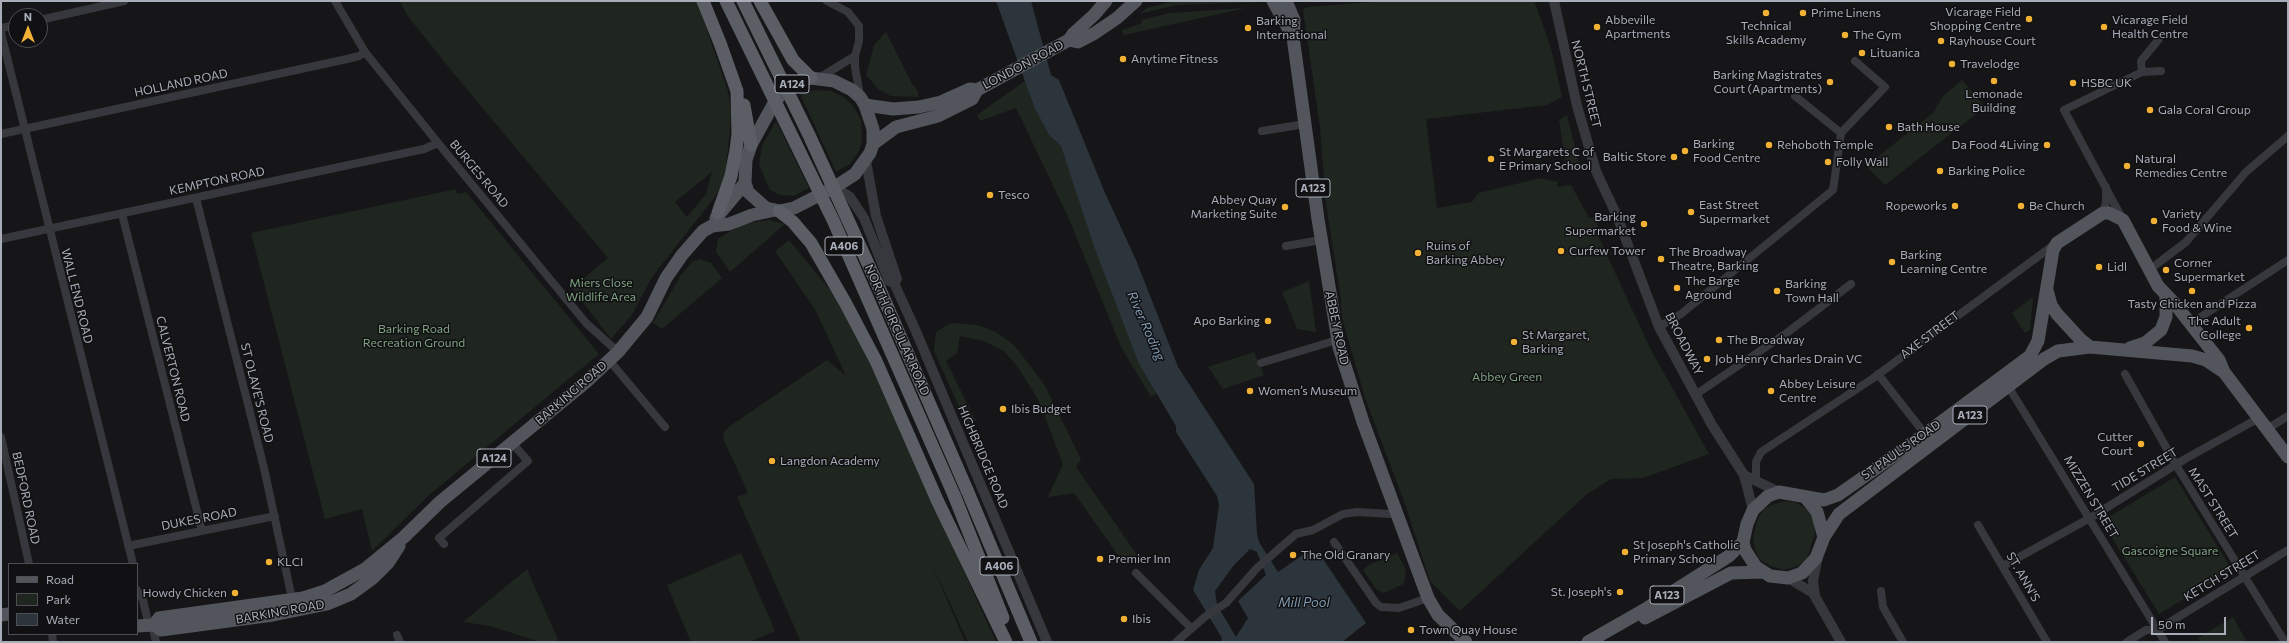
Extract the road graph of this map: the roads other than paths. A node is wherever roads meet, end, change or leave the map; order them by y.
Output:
1 (124, 1) edge
2 (335, 1) edge
3 (703, 1) edge
4 (726, 1) edge
5 (743, 1) edge
6 (760, 1) edge
7 (827, 1) edge
8 (1106, 1) edge
9 (1136, 1) edge
10 (1277, 1) edge
11 (1554, 1) edge
12 (48, 18) edge
13 (1, 33) edge
14 (2159, 39) dead end
15 (1069, 40) junction
16 (365, 52) junction
17 (855, 56) junction
18 (1855, 61) dead end
19 (2162, 71) dead end
20 (2142, 72) junction
21 (815, 78) junction
22 (977, 90) junction
23 (737, 91) junction
24 (1795, 96) dead end
25 (862, 101) junction
26 (1305, 124) junction
27 (24, 129) junction
28 (1262, 131) dead end
29 (1841, 133) junction
30 (1, 134) edge
31 (2288, 136) edge
32 (438, 143) junction
33 (873, 144) junction
34 (751, 145) junction
35 (866, 161) junction
36 (745, 183) junction
37 (835, 187) junction
38 (2106, 187) junction
39 (196, 198) junction
40 (777, 211) junction
41 (2103, 213) junction
42 (122, 214) junction
43 (718, 214) junction
44 (1617, 216) joint
45 (2123, 220) junction
46 (712, 226) junction
47 (48, 230) junction
48 (1, 240) edge
49 (1321, 240) junction
50 (2056, 243) junction
51 (1286, 246) dead end
52 (2288, 260) edge
53 (2149, 270) junction
54 (894, 283) junction
55 (1851, 284) dead end
56 (2047, 288) junction
57 (2166, 295) junction
58 (2190, 324) junction
59 (1659, 327) junction
60 (1337, 340) junction
61 (2090, 347) junction
62 (2120, 350) junction
63 (614, 356) junction
64 (1261, 363) dead end
65 (2224, 372) junction
66 (2124, 374) dead end
67 (1875, 376) junction
68 (2008, 386) junction
69 (1695, 395) junction
70 (2288, 416) edge
71 (2259, 418) junction
72 (665, 427) dead end
73 (2267, 429) junction
74 (1925, 434) junction
75 (1, 437) edge
76 (1941, 437) junction
77 (512, 443) junction
78 (2288, 456) edge
79 (2176, 465) junction
80 (1744, 475) junction
81 (1756, 479) junction
82 (1779, 492) junction
83 (1806, 498) junction
84 (1753, 510) junction
85 (1396, 511) junction
86 (276, 516) junction
87 (2090, 518) junction
88 (1978, 525) dead end
89 (202, 531) junction
90 (1824, 537) junction
91 (1334, 542) dead end
92 (1743, 542) junction
93 (444, 544) dead end
94 (128, 546) junction
95 (2288, 550) edge
96 (1818, 554) junction
97 (28, 563) edge
98 (133, 563) edge
99 (2003, 566) junction
100 (1136, 572) dead end
101 (1762, 572) junction
102 (2244, 576) junction
103 (1788, 578) junction
104 (1880, 591) dead end
105 (138, 592) edge
106 (291, 594) dead end
107 (1816, 597) junction
108 (1428, 598) junction
109 (148, 626) edge
110 (1191, 628) junction
111 (2157, 630) junction
112 (1463, 641) edge
113 (156, 642) edge
114 (1006, 642) edge
115 (1013, 642) edge
116 (1031, 642) edge
117 (1047, 642) edge
118 (1176, 642) edge
119 (1588, 642) edge
120 (1604, 642) edge
121 (1842, 642) edge
122 (1903, 642) edge
123 (2047, 642) edge
124 (2127, 642) edge
125 (2164, 642) edge
126 (2285, 642) edge

1 - 12 street
2 - 16 street, BURGES ROAD
3 - 23 highway
4 - 115 highway, NORTH CIRCULAR ROAD / A406, bridge
5 - 116 highway, NORTH CIRCULAR ROAD / A406, bridge
6 - 21 highway
7 - 17 street
8 - 15 main road, LONDON ROAD / A124
9 - 15 main road, LONDON ROAD / A124
10 - 26 main road, ABBEY ROAD / A123
11 - 44 street, NORTH STREET
13 - 27 street, WALL END ROAD
14 - 20 street
15 - 22 main road, LONDON ROAD / A124
16 - 27 street, HOLLAND ROAD
16 - 32 street, BURGES ROAD
17 - 21 street
17 - 25 street
18 - 29 street
19 - 20 street
20 - 38 street
21 - 25 main road, A124
21 - 34 main road, A124
22 - 25 main road, LONDON ROAD / A124
22 - 33 main road, LONDON ROAD / A124
23 - 34 highway
23 - 43 highway, A124
24 - 29 street
25 - 33 main road
26 - 28 street
26 - 49 main road, ABBEY ROAD / A123
27 - 30 street, HOLLAND ROAD
27 - 47 street, WALL END ROAD
29 - 59 street
31 - 53 street
32 - 39 street, KEMPTON ROAD
32 - 63 street, BURGES ROAD
33 - 35 main road
34 - 36 main road, A124
35 - 37 main road
35 - 54 street, HIGHBRIDGE ROAD
36 - 40 main road
36 - 43 main road, BARKING ROAD / A124
37 - 40 main road
37 - 54 street, HIGHBRIDGE ROAD
38 - 41 street
38 - 45 street
39 - 42 street, KEMPTON ROAD
39 - 86 street, ST OLAVE'S ROAD
40 - 46 main road
40 - 114 highway, A406
41 - 45 main road
41 - 50 main road, AXE STREET
42 - 47 street, KEMPTON ROAD
42 - 89 street, CALVERTON ROAD
43 - 46 main road, BARKING ROAD / A124
44 - 59 street, BROADWAY
45 - 53 main road, A123
46 - 63 main road, BARKING ROAD / A124
47 - 48 street, KEMPTON ROAD
47 - 94 street, WALL END ROAD
49 - 51 street
49 - 60 main road, ABBEY ROAD / A123
50 - 56 main road, ST PAUL'S ROAD / A123
50 - 67 street, AXE STREET
52 - 58 street
53 - 57 main road, A123
54 - 117 street, HIGHBRIDGE ROAD
55 - 69 street
56 - 61 main road, ST PAUL'S ROAD / A123
56 - 74 main road, ST PAUL'S ROAD / A123
57 - 58 main road, A123
57 - 62 main road, ST PAUL'S ROAD / A123
58 - 65 main road, A123
59 - 69 street, BROADWAY
60 - 64 street
60 - 85 main road, ABBEY ROAD / A123
61 - 62 main road, ST PAUL'S ROAD / A123
61 - 68 main road, ST PAUL'S ROAD / A123
62 - 65 main road, ST PAUL'S ROAD / A123
63 - 72 street, BURGES ROAD
63 - 77 main road, BARKING ROAD / A124
65 - 71 main road, A123
66 - 79 street, MAST STREET
67 - 74 street
67 - 81 street, AXE STREET
68 - 76 main road, ST PAUL'S ROAD / A123
68 - 87 street, MIZZEN STREET
69 - 80 street, BROADWAY
70 - 73 street
71 - 73 main road, A123
71 - 79 street, TIDE STREET
73 - 78 main road, A123
74 - 76 main road
74 - 83 main road, ST PAUL'S ROAD / A123
75 - 97 street, BEDFORD ROAD
76 - 90 main road, ST PAUL'S ROAD / A123
77 - 93 street
77 - 109 main road, BARKING ROAD / A124
79 - 87 street, TIDE STREET
79 - 102 street, MAST STREET
80 - 81 street
80 - 84 street, BROADWAY
81 - 82 street
82 - 83 main road, ST PAUL'S ROAD / A123
82 - 84 main road
83 - 90 main road
84 - 92 main road
85 - 108 main road, ABBEY ROAD / A123
85 - 110 street
86 - 89 street, DUKES ROAD
86 - 106 street, ST OLAVE'S ROAD
87 - 99 street, TIDE STREET
87 - 111 street, MIZZEN STREET
88 - 99 street, ST. ANN'S
89 - 94 street, DUKES ROAD
90 - 96 main road, ST PAUL'S ROAD / A123
91 - 108 street
92 - 101 main road
92 - 119 main road, A123
94 - 98 street, WALL END ROAD
95 - 102 street, KETCH STREET
96 - 103 main road, ST PAUL'S ROAD / A123
96 - 107 street
99 - 123 street, ST. ANN'S
100 - 110 street
101 - 103 main road, A123
101 - 120 main road, A123
102 - 111 street, KETCH STREET
102 - 126 street, MAST STREET
103 - 107 street
104 - 122 street
105 - 109 street
107 - 121 street
108 - 112 main road, ABBEY ROAD / A123
109 - 113 street
110 - 118 street
111 - 124 street, KETCH STREET
111 - 125 street, MIZZEN STREET

